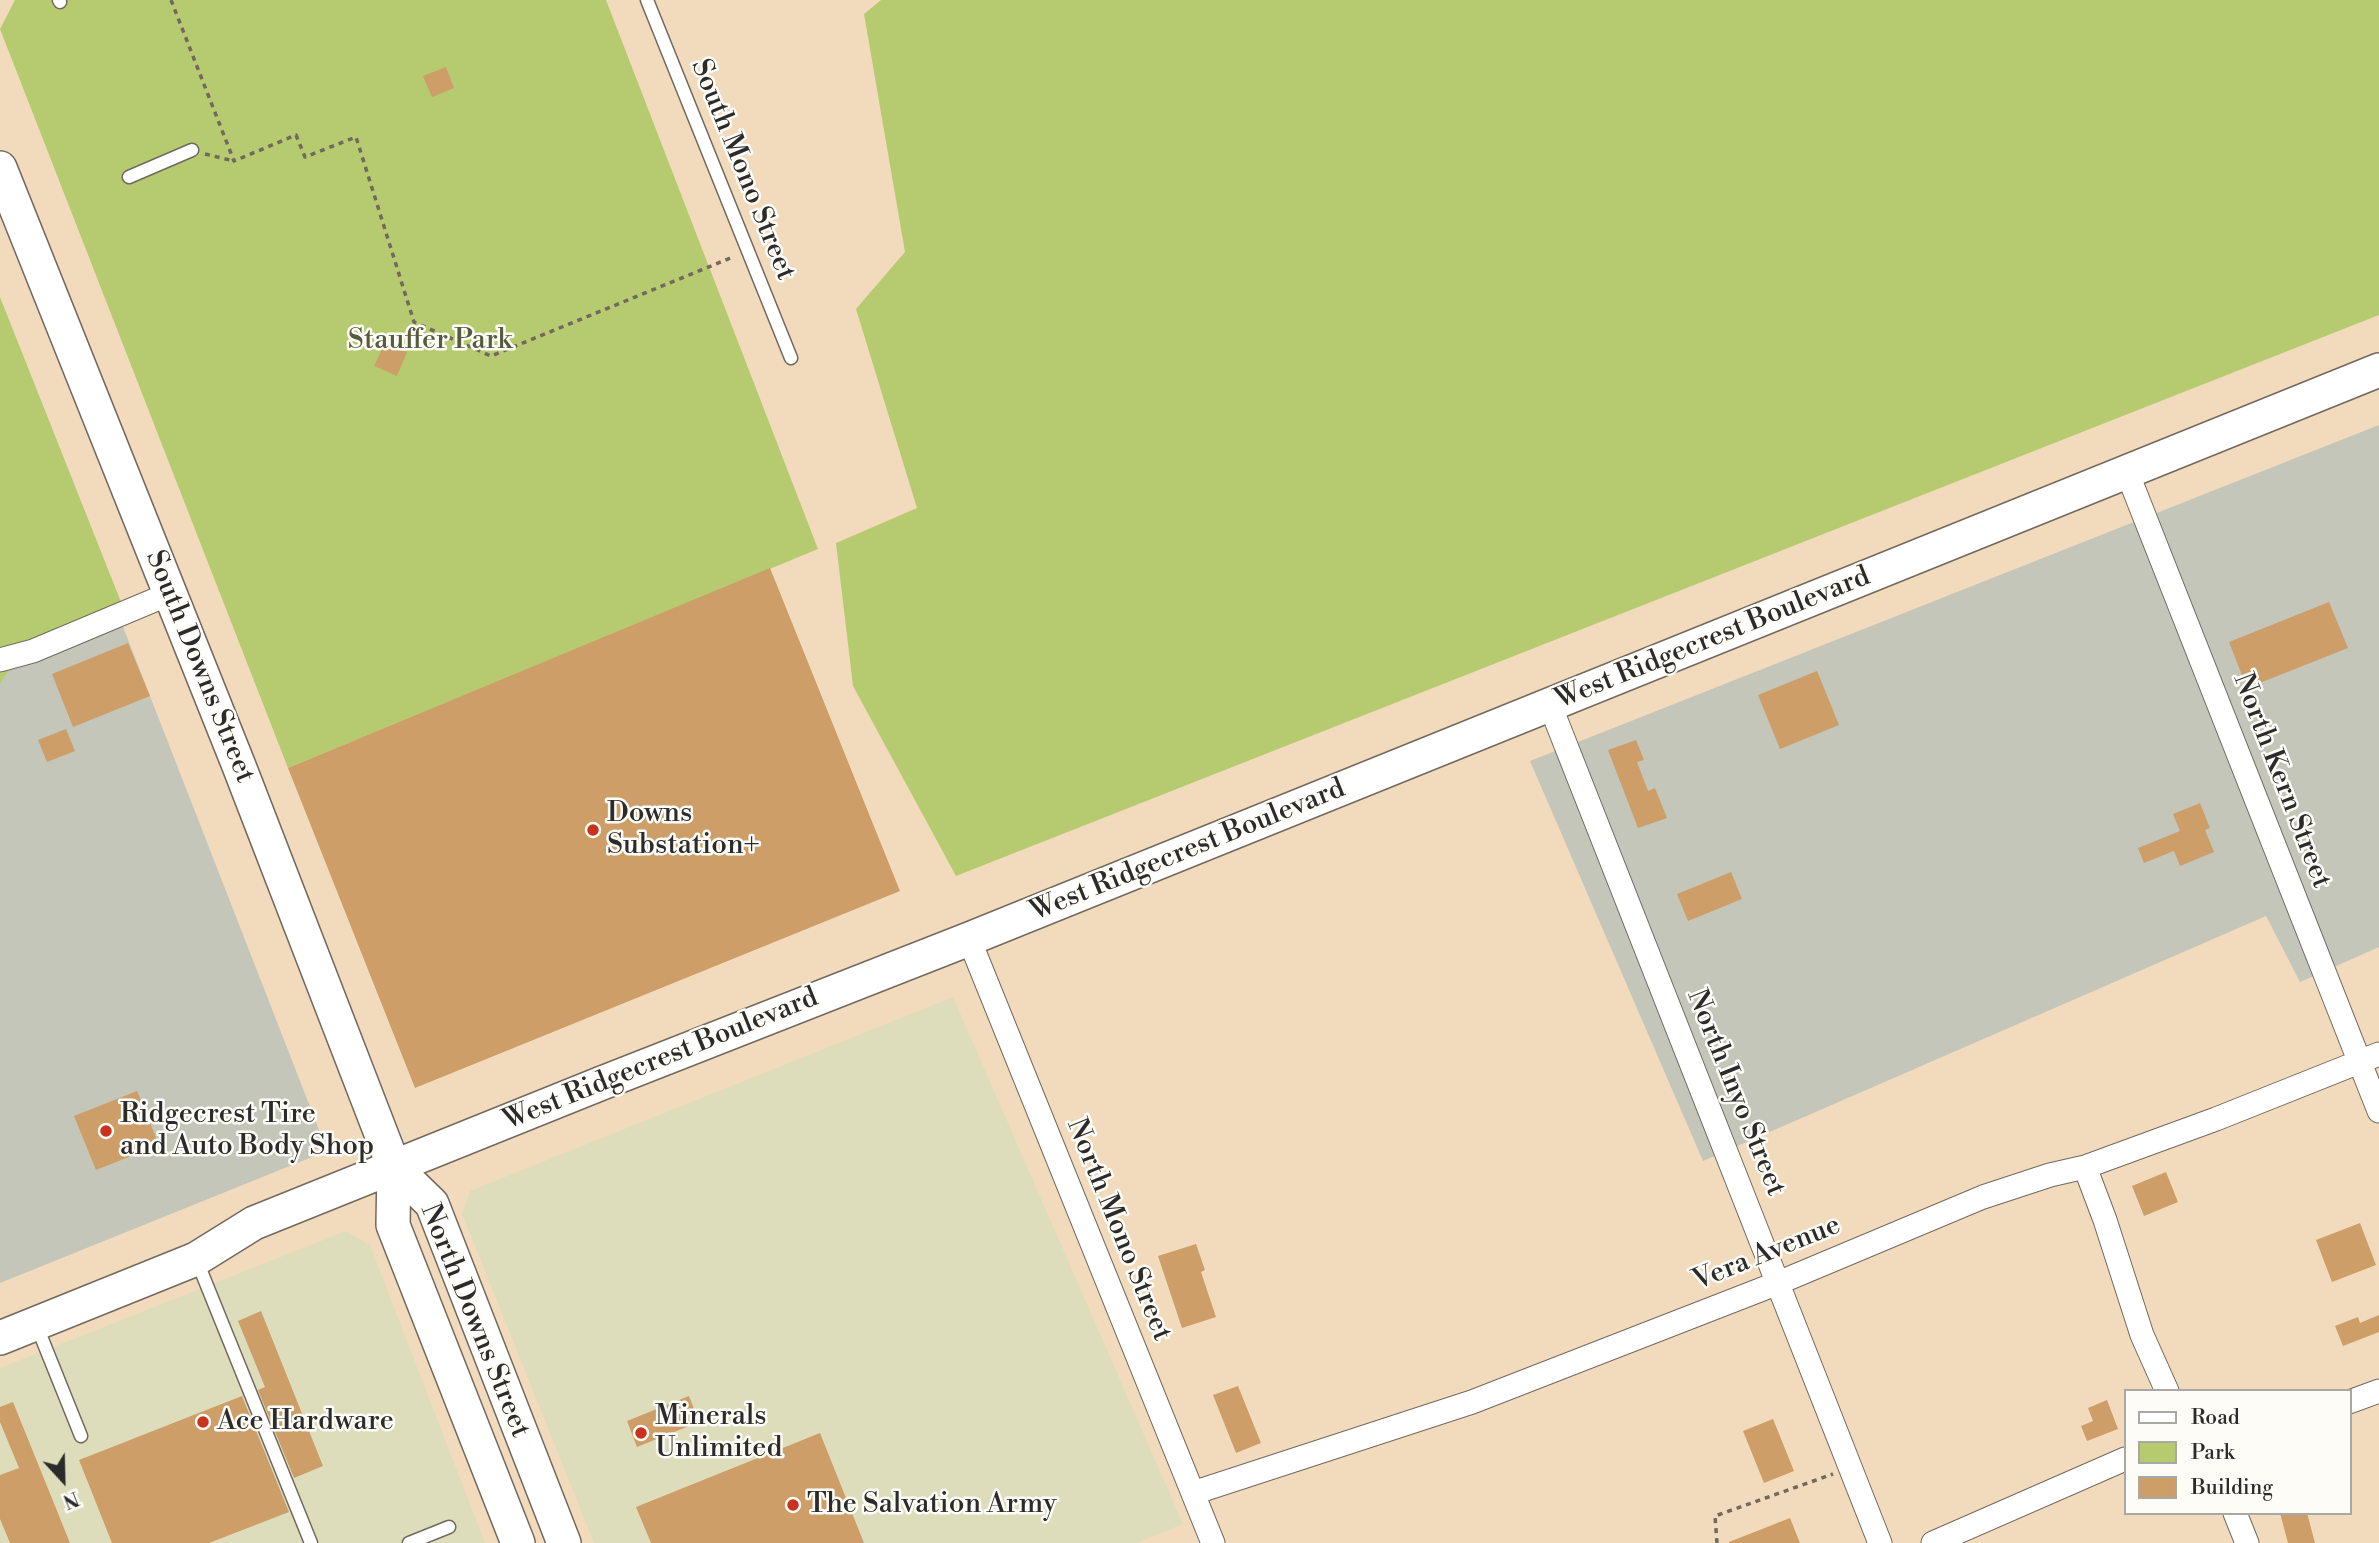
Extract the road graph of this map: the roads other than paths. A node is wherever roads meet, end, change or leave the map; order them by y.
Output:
1 (647, 0) edge
2 (192, 150) road end
3 (0, 168) edge
4 (129, 177) dead end
5 (791, 358) dead end
6 (2379, 370) edge
7 (2127, 472) junction
8 (169, 594) junction
9 (0, 660) edge
10 (1550, 705) junction
11 (969, 939) junction
12 (2369, 1058) edge
13 (2379, 1111) edge
14 (394, 1167) junction
15 (2085, 1167) junction
16 (196, 1259) junction
17 (1778, 1283) junction
18 (36, 1324) junction
19 (0, 1338) edge
20 (2166, 1389) edge
21 (2379, 1391) edge
22 (2351, 1401) edge
23 (81, 1436) dead end
24 (2124, 1459) edge
25 (1193, 1493) junction
26 (2236, 1515) edge
27 (449, 1527) dead end
28 (311, 1543) edge
29 (409, 1543) edge
30 (518, 1543) edge
31 (564, 1543) edge
32 (1213, 1543) edge
33 (1880, 1543) edge
34 (1933, 1543) edge
35 (2247, 1543) edge

1 - 5 lane, South Mono Street
2 - 4 lane
3 - 8 main road, South Downs Street
6 - 7 main road, West Ridgecrest Boulevard
7 - 10 main road, West Ridgecrest Boulevard
7 - 12 street, North Kern Street
8 - 9 street
8 - 14 main road, South Downs Street
10 - 11 main road, West Ridgecrest Boulevard
10 - 17 street, North Inyo Street
11 - 14 main road, West Ridgecrest Boulevard
11 - 25 street, North Mono Street
12 - 13 street, North Kern Street
12 - 15 street, Vera Avenue
14 - 16 main road, West Ridgecrest Boulevard
14 - 30 main road, North Downs Street
14 - 31 main road, North Downs Street
15 - 17 street, Vera Avenue
15 - 20 street
16 - 18 main road, West Ridgecrest Boulevard
16 - 28 lane
17 - 25 street, Vera Avenue
17 - 33 street, North Inyo Street
18 - 19 main road, West Ridgecrest Boulevard
18 - 23 lane
21 - 22 street
24 - 34 street
25 - 32 street, North Mono Street
26 - 35 street
27 - 29 lane

